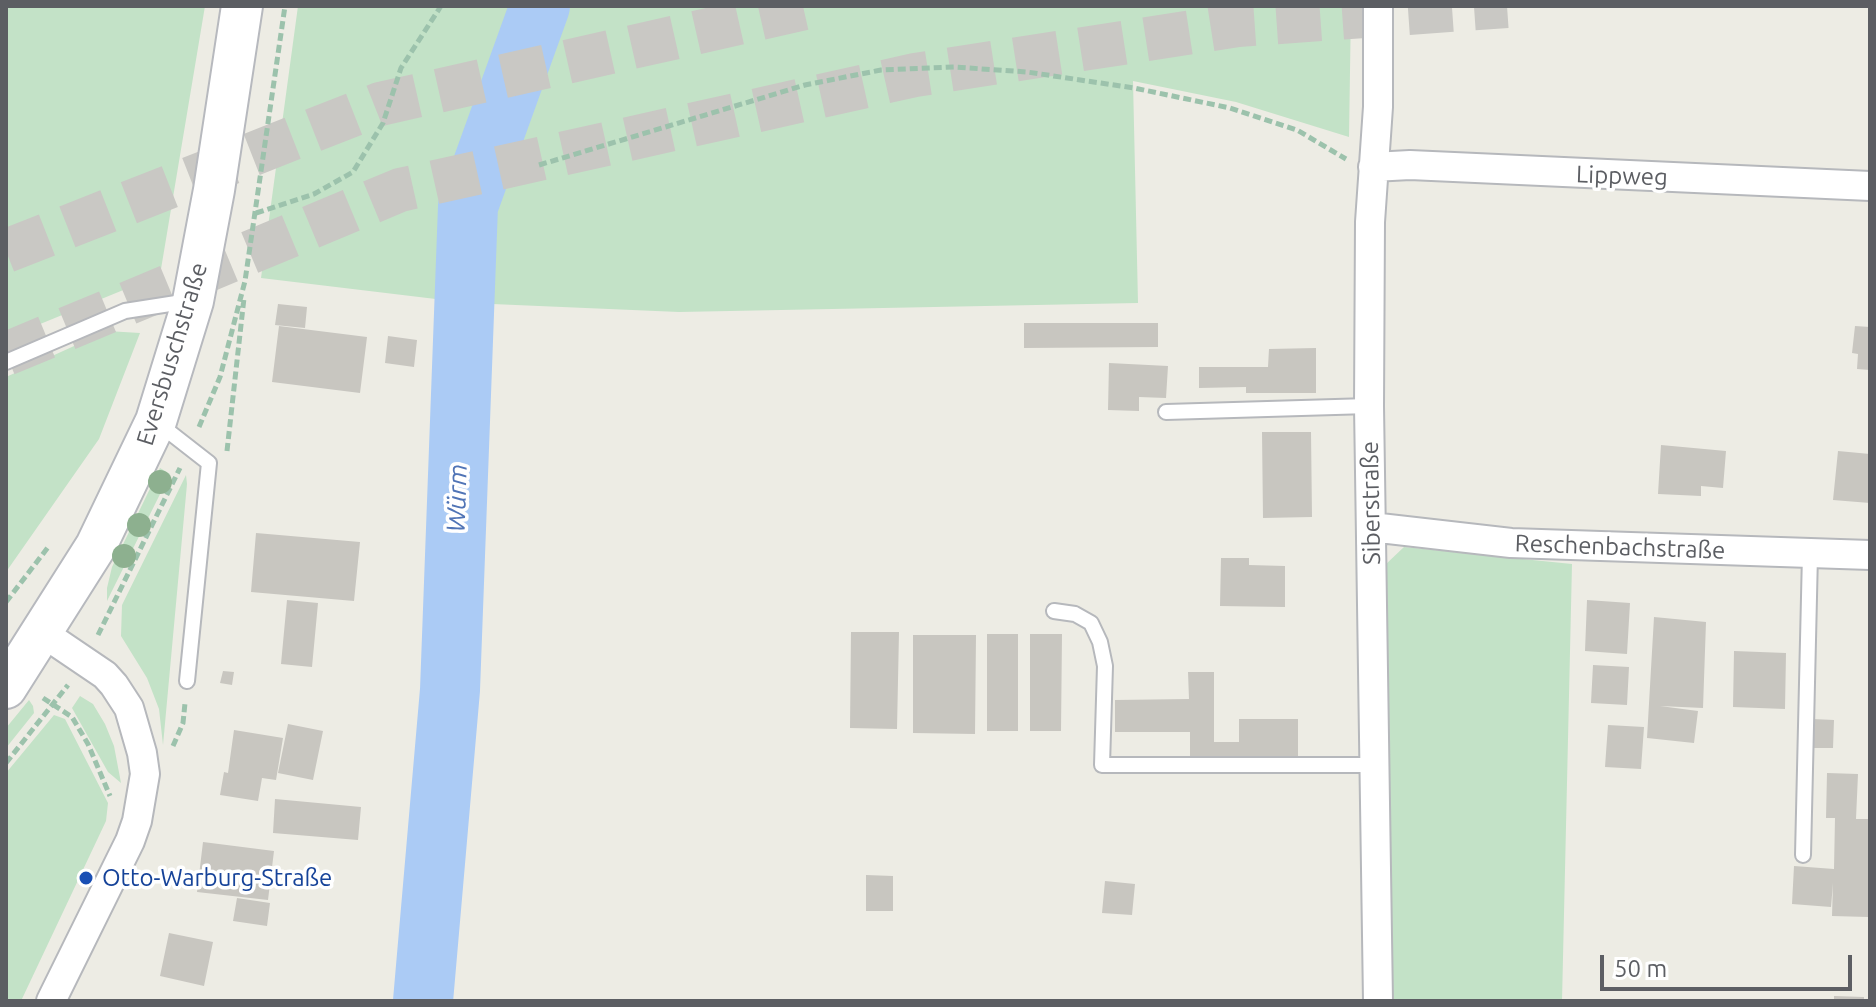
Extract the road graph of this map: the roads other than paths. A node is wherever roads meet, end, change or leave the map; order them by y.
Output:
1 (242, 6) edge
2 (1378, 6) edge
3 (1373, 167) junction
4 (1870, 186) edge
5 (193, 301) junction
6 (6, 362) edge
7 (1369, 406) junction
8 (1166, 412) dead end
9 (156, 421) junction
10 (1371, 527) junction
11 (1810, 554) junction
12 (1870, 555) edge
13 (1054, 611) dead end
14 (43, 633) junction
15 (187, 681) dead end
16 (6, 688) edge
17 (1375, 765) junction
18 (1803, 855) dead end
19 (51, 1001) edge
20 (1378, 1001) edge

1 - 5 main road, Eversbuschstraße
2 - 3 street, Siberstraße
3 - 4 street, Lippweg
3 - 7 street, Siberstraße
5 - 6 lane
5 - 9 main road, Eversbuschstraße
7 - 8 lane
7 - 10 street, Siberstraße
9 - 14 main road, Eversbuschstraße
9 - 15 lane
10 - 11 street, Reschenbachstraße
10 - 17 street, Siberstraße
11 - 12 street, Reschenbachstraße
11 - 18 lane
13 - 17 lane
14 - 16 main road
14 - 19 street
17 - 20 street, Siberstraße

